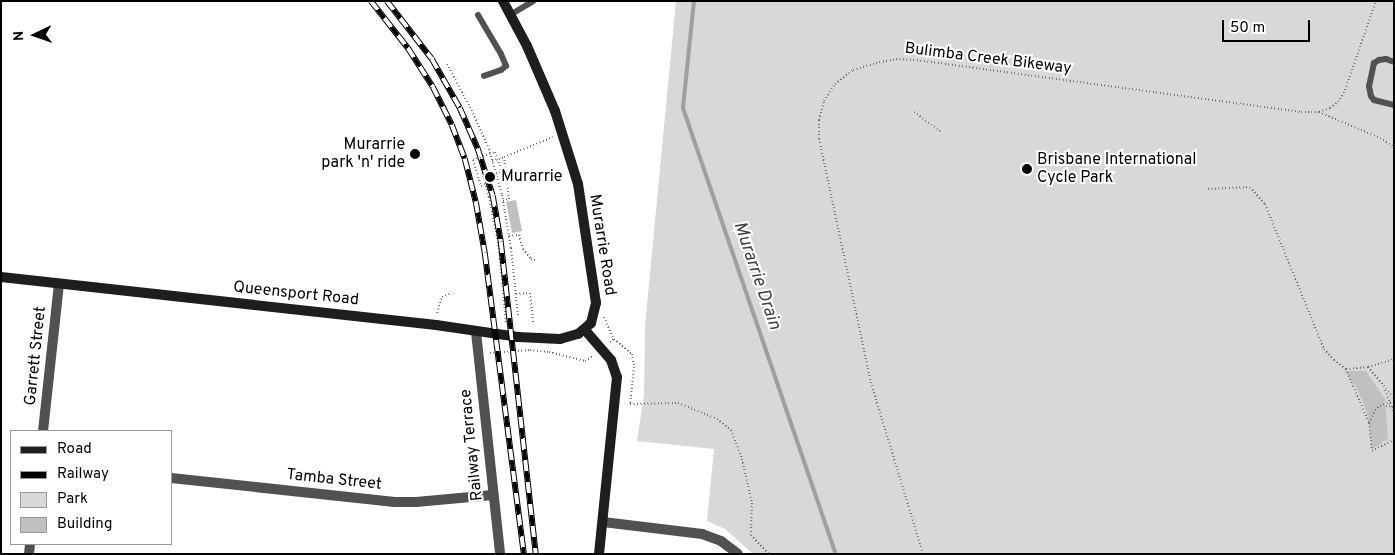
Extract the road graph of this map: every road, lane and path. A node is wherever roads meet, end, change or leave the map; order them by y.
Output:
1 (503, 1) edge
2 (533, 1) edge
3 (1376, 1) edge
4 (478, 15) dead end
5 (510, 15) junction
6 (1394, 62) edge
7 (447, 64) dead end
8 (435, 69) dead end
9 (484, 76) dead end
10 (1394, 105) edge
11 (914, 112) dead end
12 (1319, 112) junction
13 (942, 132) dead end
14 (549, 139) dead end
15 (1394, 147) edge
16 (504, 157) junction
17 (492, 161) junction
18 (496, 174) junction
19 (486, 184) junction
20 (1208, 189) dead end
21 (503, 201) junction
22 (509, 236) junction
23 (536, 260) dead end
24 (1, 277) edge
25 (59, 284) junction
26 (452, 293) dead end
27 (516, 294) junction
28 (596, 308) junction
29 (437, 313) dead end
30 (518, 316) dead end
31 (506, 324) dead end
32 (533, 324) dead end
33 (585, 330) junction
34 (476, 332) junction
35 (614, 339) junction
36 (611, 341) dead end
37 (594, 355) dead end
38 (491, 359) dead end
39 (1394, 360) edge
40 (1368, 367) junction
41 (1346, 369) junction
42 (1385, 390) junction
43 (1394, 398) edge
44 (1390, 402) junction
45 (1394, 403) edge
46 (1386, 406) dead end
47 (1394, 407) edge
48 (1394, 414) edge
49 (1369, 424) junction
50 (43, 430) edge
51 (1394, 439) edge
52 (172, 478) edge
53 (493, 495) junction
54 (603, 522) junction
55 (500, 554) edge
56 (598, 554) edge
57 (738, 554) edge
58 (769, 554) edge
59 (923, 554) edge

1 - 5 street, Murarrie Road
2 - 5 lane
3 - 12 path
4 - 9 lane
5 - 28 street, Murarrie Road
6 - 10 lane
7 - 17 path
8 - 19 path
11 - 13 path
12 - 15 path
12 - 59 path, Bulimba Creek Bikeway
14 - 16 path
16 - 17 path
16 - 21 path
17 - 18 path
18 - 19 path, bridge
18 - 21 path
19 - 31 path
20 - 41 path
21 - 22 path
22 - 23 path
22 - 27 path
24 - 25 street, Queensport Road
25 - 34 street, Queensport Road
25 - 50 street, Garrett Street
26 - 29 path
27 - 30 path
27 - 32 path
28 - 33 street, Murarrie Road
28 - 35 path
33 - 34 street, Queensport Road
33 - 54 street
34 - 53 street, Railway Terrace
35 - 36 path
35 - 58 path
37 - 38 path
39 - 40 path
40 - 41 path
40 - 42 path
41 - 49 path
42 - 43 path
42 - 44 path
44 - 45 path
44 - 48 path
44 - 49 path
46 - 47 path, bridge
49 - 51 path
52 - 53 street, Tamba Street
53 - 55 street, Railway Terrace
54 - 56 street
54 - 57 street

